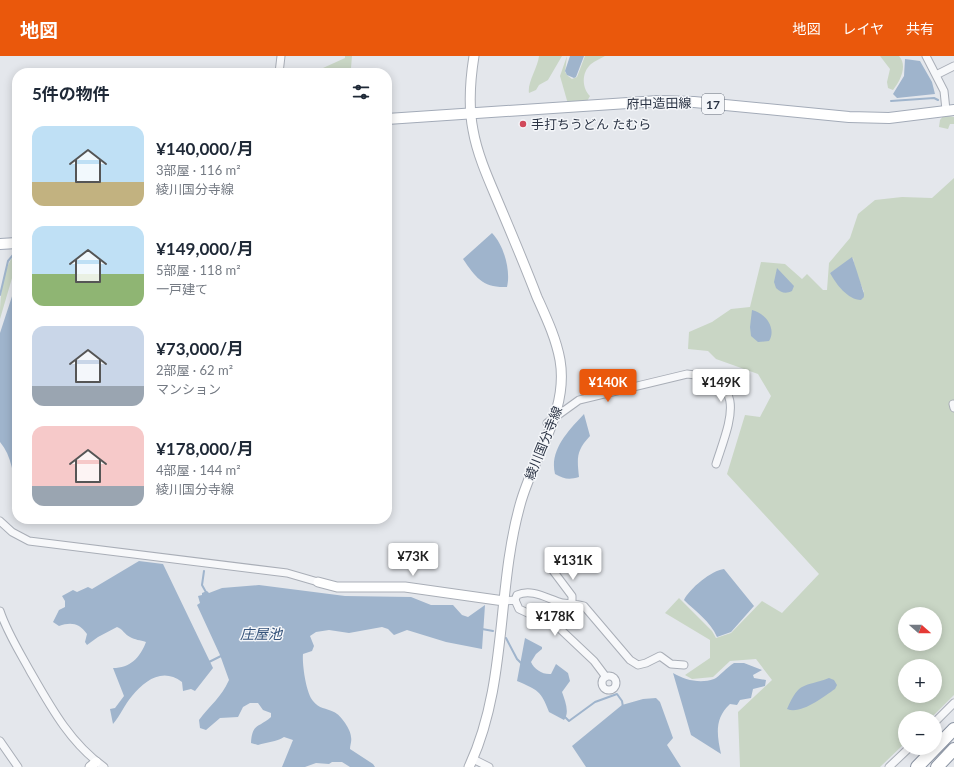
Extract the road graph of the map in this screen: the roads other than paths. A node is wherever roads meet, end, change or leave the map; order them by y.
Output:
1 (281, 56) edge
2 (474, 56) edge
3 (926, 56) edge
4 (954, 66) edge
5 (280, 68) edge
6 (936, 75) junction
7 (950, 110) edge
8 (471, 114) junction
9 (392, 118) edge
10 (12, 243) edge
11 (0, 244) edge
12 (551, 421) junction
13 (716, 464) dead end
14 (0, 521) edge
15 (551, 568) dead end
16 (318, 582) joint
17 (515, 600) junction
18 (504, 601) junction
19 (572, 603) junction
20 (0, 611) edge
21 (684, 665) dead end
22 (606, 677) dead end
23 (954, 703) edge
24 (942, 715) edge
25 (954, 729) edge
26 (0, 741) edge
27 (954, 750) edge
28 (902, 755) edge
29 (471, 763) edge
30 (97, 765) edge
31 (18, 767) edge
32 (489, 767) edge
33 (890, 767) edge
34 (917, 767) edge
35 (936, 767) edge

1 - 5 street
2 - 8 main road, 綾川国分寺線
3 - 6 street
4 - 6 street
6 - 7 street
7 - 8 main road, 府中造田線 / 17
8 - 9 main road, 府中造田線 / 17
8 - 12 main road, 綾川国分寺線
10 - 11 main road
12 - 13 street
12 - 18 main road, 綾川国分寺線
14 - 16 street
15 - 19 street
16 - 18 main road
17 - 18 street
17 - 19 street
17 - 22 street
18 - 29 main road, 綾川国分寺線
19 - 21 street
20 - 30 street
23 - 24 street
25 - 34 highway
26 - 31 street
27 - 35 highway
28 - 33 street
29 - 32 street

